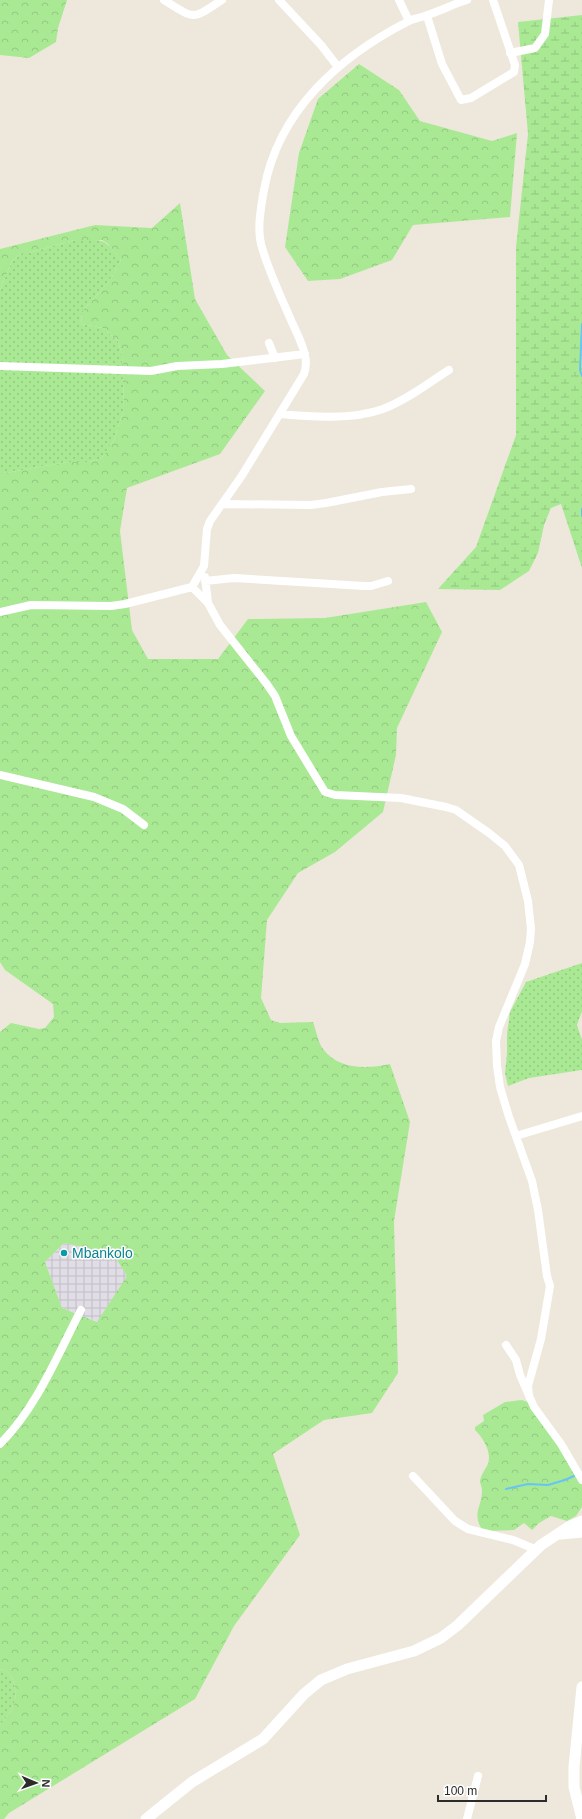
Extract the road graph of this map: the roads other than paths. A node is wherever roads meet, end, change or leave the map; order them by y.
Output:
1 (164, 0) edge
2 (222, 0) edge
3 (279, 0) edge
4 (399, 0) edge
5 (467, 0) edge
6 (494, 0) edge
7 (549, 0) edge
8 (427, 16) junction
9 (409, 21) junction
10 (510, 53) junction
11 (338, 67) junction
12 (269, 343) dead end
13 (305, 354) junction
14 (275, 358) junction
15 (0, 366) edge
16 (449, 370) dead end
17 (280, 414) junction
18 (411, 489) dead end
19 (222, 504) junction
20 (204, 566) junction
21 (206, 581) junction
22 (388, 581) dead end
23 (192, 587) junction
24 (208, 603) junction
25 (0, 612) edge
26 (0, 775) edge
27 (144, 825) dead end
28 (582, 1116) edge
29 (516, 1136) junction
30 (81, 1310) dead end
31 (506, 1345) dead end
32 (528, 1396) junction
33 (0, 1444) edge
34 (413, 1476) dead end
35 (582, 1480) edge
36 (582, 1521) edge
37 (582, 1532) edge
38 (554, 1536) junction
39 (537, 1550) junction
40 (582, 1687) edge
41 (478, 1776) dead end
42 (146, 1819) edge
43 (467, 1819) edge
44 (582, 1819) edge

1 - 2 street
3 - 11 street
4 - 9 street
5 - 8 street
6 - 10 street
7 - 10 street
8 - 9 street
8 - 10 street
9 - 11 street
11 - 13 street
12 - 14 street
13 - 14 street
13 - 17 street
14 - 15 street
16 - 17 street
17 - 19 street
18 - 19 street
19 - 20 street
20 - 21 street
20 - 23 street
21 - 22 street
21 - 24 street
23 - 24 street
23 - 25 street
24 - 29 street
26 - 27 street
28 - 29 street
29 - 32 street
30 - 33 street
31 - 32 street
32 - 35 street
34 - 39 street
36 - 38 street
37 - 38 street
38 - 39 street
39 - 42 street
40 - 44 street
41 - 43 street

